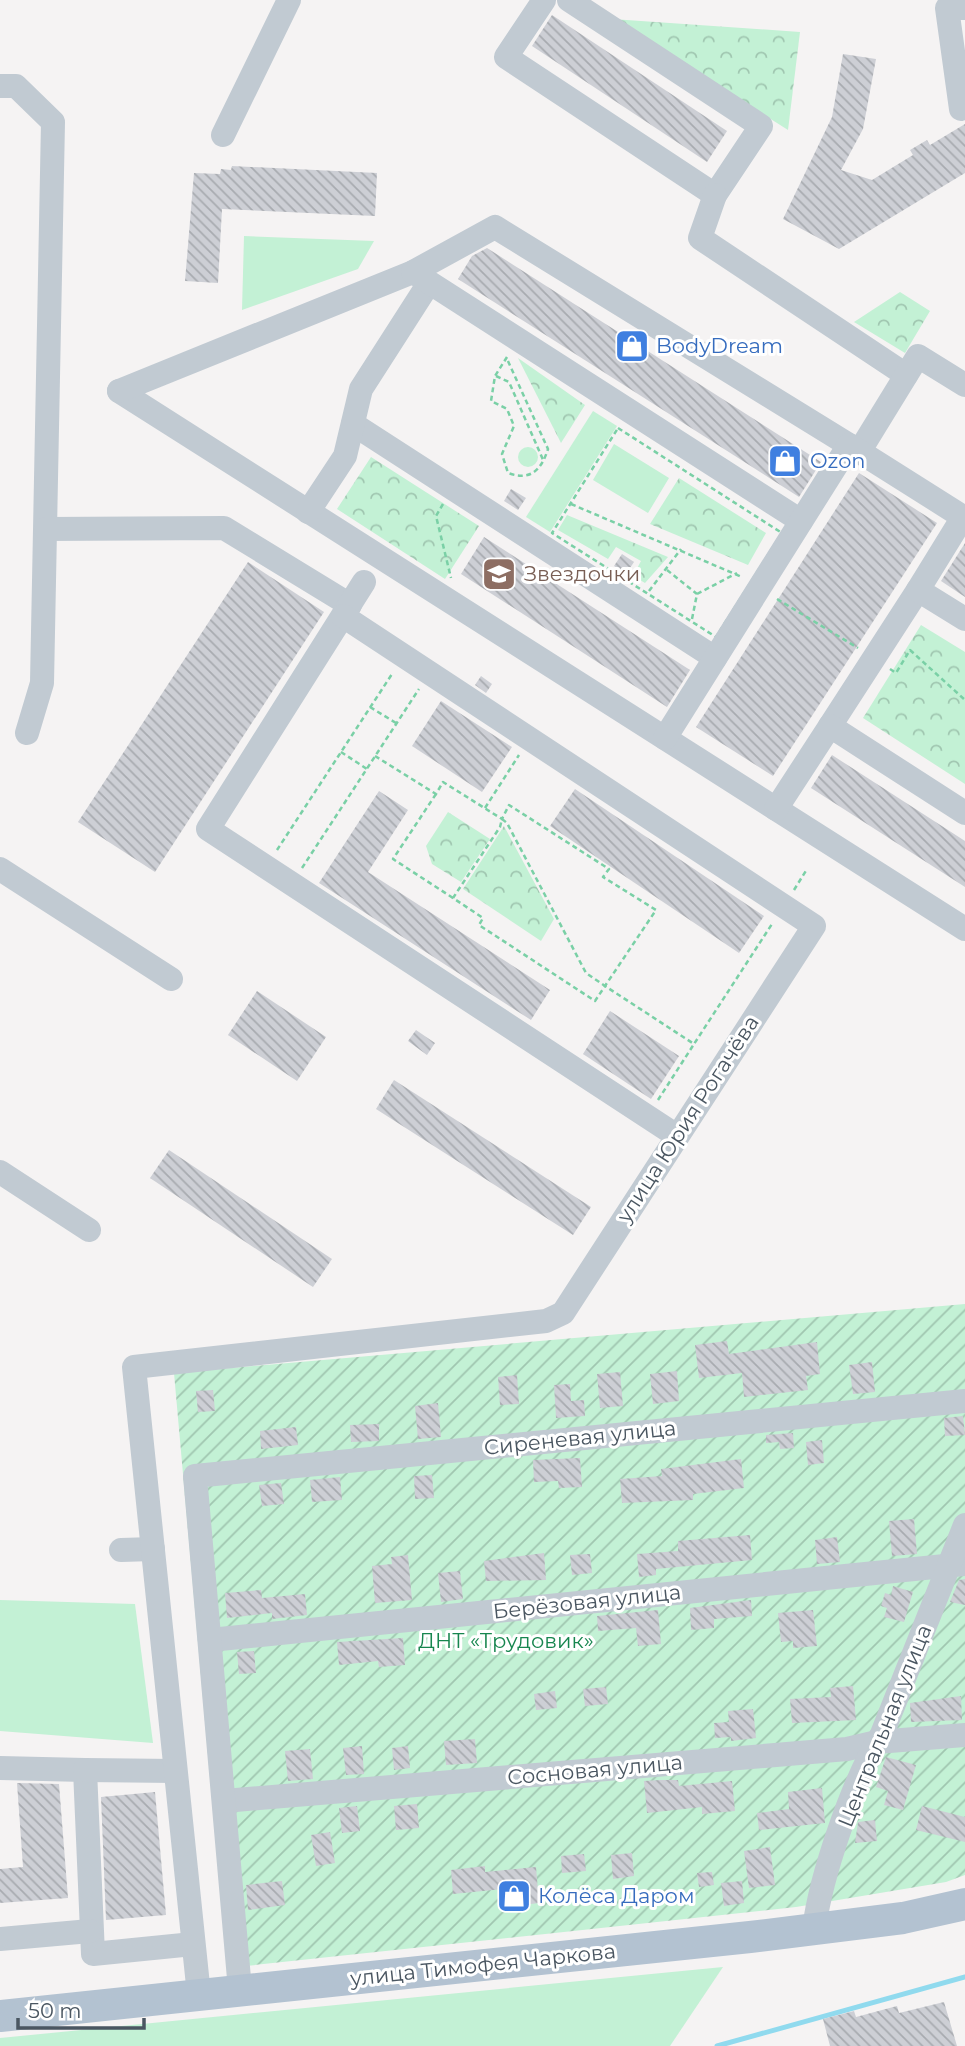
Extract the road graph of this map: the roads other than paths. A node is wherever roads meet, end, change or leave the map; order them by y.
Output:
1 (289, 0) edge
2 (544, 0) edge
3 (569, 0) edge
4 (965, 8) edge
5 (0, 86) edge
6 (961, 109) dead end
7 (223, 135) dead end
8 (715, 195) junction
9 (421, 277) junction
10 (906, 375) junction
11 (965, 385) edge
12 (353, 424) junction
13 (854, 449) junction
14 (308, 512) junction
15 (964, 518) edge
16 (801, 521) junction
17 (46, 529) junction
18 (364, 582) dead end
19 (918, 590) junction
20 (347, 611) junction
21 (965, 619) edge
22 (715, 658) junction
23 (830, 726) junction
24 (27, 733) dead end
25 (665, 738) junction
26 (776, 809) junction
27 (965, 813) edge
28 (0, 869) edge
29 (965, 929) edge
30 (171, 979) dead end
31 (677, 1136) junction
32 (0, 1172) edge
33 (89, 1230) dead end
34 (965, 1401) edge
35 (965, 1525) edge
36 (153, 1549) junction
37 (121, 1550) dead end
38 (957, 1564) edge
39 (210, 1640) junction
40 (965, 1735) edge
41 (877, 1742) junction
42 (0, 1768) edge
43 (85, 1770) junction
44 (175, 1771) junction
45 (224, 1801) junction
46 (965, 1904) edge
47 (814, 1929) junction
48 (90, 1931) junction
49 (0, 1938) edge
50 (193, 1944) junction
51 (240, 1990) junction
52 (199, 1995) junction
53 (0, 2017) edge

1 - 7 street
2 - 8 street
3 - 8 street
4 - 6 street
5 - 17 street
8 - 10 street
9 - 12 street
9 - 13 street
9 - 14 street
9 - 16 street
10 - 11 street
10 - 13 street
12 - 14 street
12 - 22 street
13 - 15 street
13 - 16 street
14 - 25 street
15 - 19 street
16 - 22 street
17 - 20 street
17 - 24 street
18 - 20 street
19 - 21 street
19 - 23 street
20 - 31 street, улица Юрия Рогачёва
20 - 31 street
22 - 25 street
23 - 26 street
23 - 27 street
25 - 26 street
26 - 29 street
28 - 30 street
31 - 36 street, улица Юрия Рогачёва
32 - 33 street
34 - 39 street, Сиреневая улица
35 - 38 street, Центральная улица
36 - 37 street
36 - 44 street
38 - 39 street, Берёзовая улица
38 - 41 street, Центральная улица
39 - 45 street
40 - 41 street, Сосновая улица
41 - 45 street, Сосновая улица
41 - 47 street, Центральная улица
42 - 43 street
43 - 44 street
43 - 48 street
44 - 50 street
45 - 51 street
46 - 47 main road, улица Тимофея Чаркова
47 - 51 main road, улица Тимофея Чаркова
48 - 49 street
48 - 50 street
50 - 52 street
51 - 52 main road, улица Тимофея Чаркова
52 - 53 main road, улица Тимофея Чаркова

